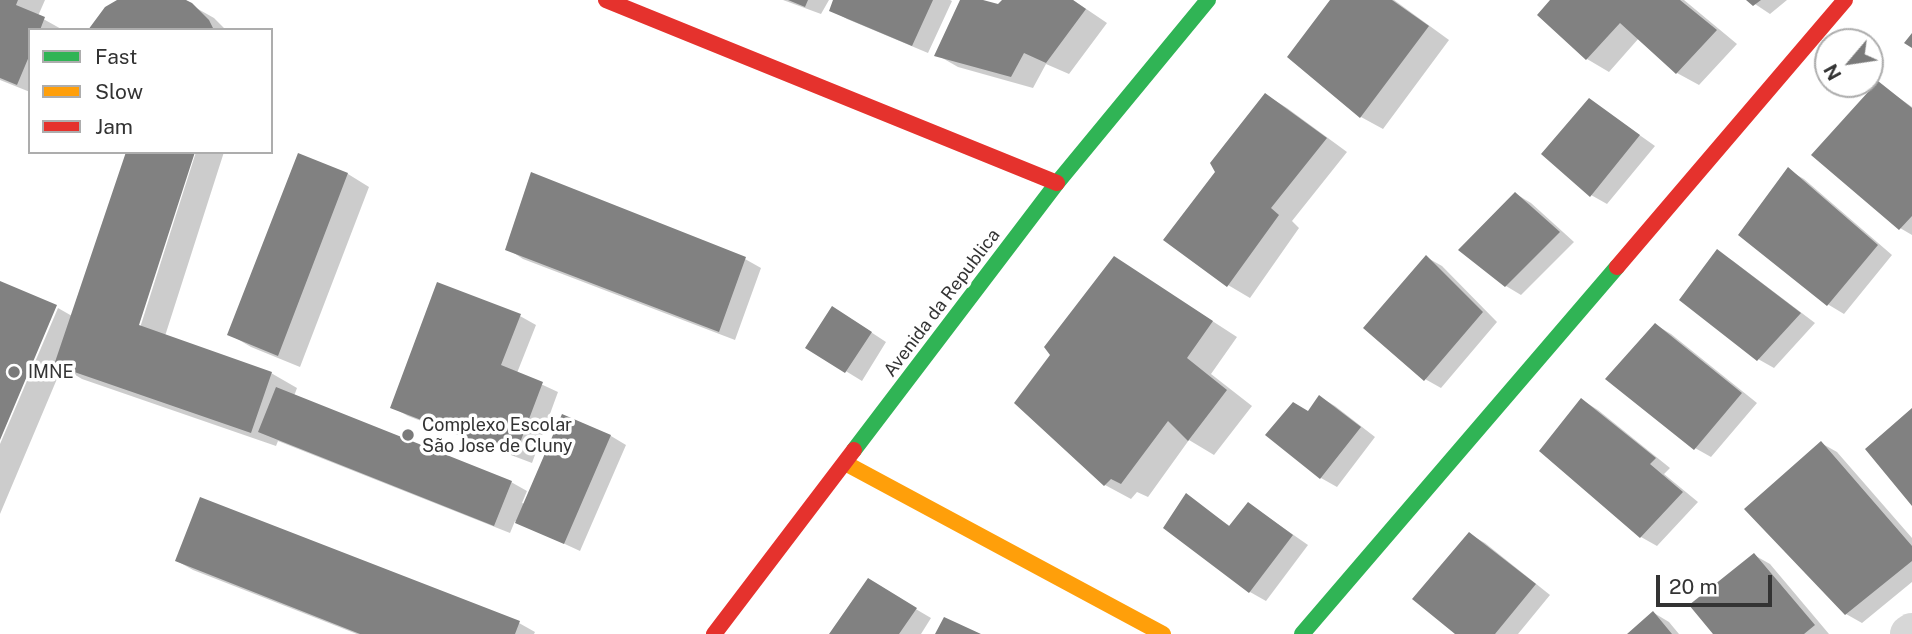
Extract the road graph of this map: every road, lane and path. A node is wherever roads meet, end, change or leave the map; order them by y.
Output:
1 (609, 0) edge
2 (1208, 0) edge
3 (1845, 0) edge
4 (1057, 183) junction
5 (845, 463) junction
6 (714, 634) edge
7 (1164, 634) edge
8 (1302, 634) edge

1 - 4 street
2 - 4 street, Avenida da Republica
3 - 8 street
4 - 5 street, Avenida da Republica
5 - 6 street, Avenida da Republica
5 - 7 street

